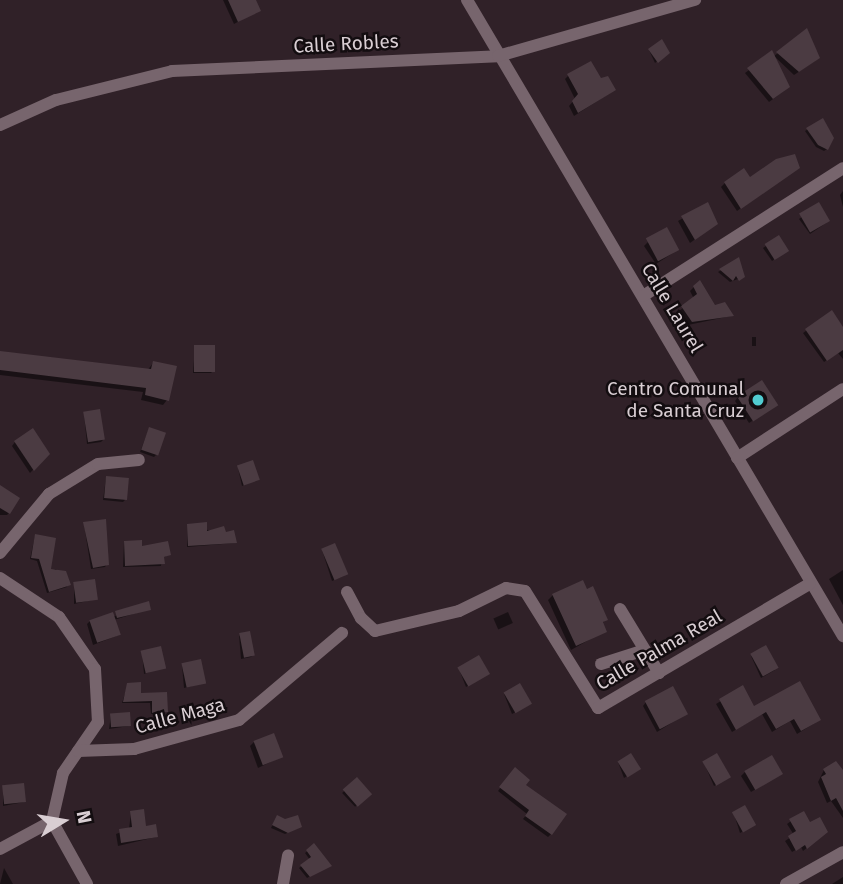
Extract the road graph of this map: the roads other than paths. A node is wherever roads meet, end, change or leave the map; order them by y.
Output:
1 (467, 0) edge
2 (695, 0) edge
3 (498, 56) junction
4 (0, 125) edge
5 (843, 168) edge
6 (643, 296) junction
7 (843, 389) edge
8 (737, 458) junction
9 (139, 460) dead end
10 (0, 553) edge
11 (0, 578) edge
12 (809, 584) junction
13 (346, 592) dead end
14 (620, 609) dead end
15 (342, 634) dead end
16 (843, 635) edge
17 (645, 650) junction
18 (601, 664) dead end
19 (659, 673) junction
20 (78, 751) junction
21 (52, 821) junction
22 (0, 849) edge
23 (843, 852) edge
24 (288, 855) dead end
25 (87, 884) edge
26 (282, 884) edge
27 (786, 884) edge

1 - 3 street, Calle Laurel
2 - 3 street, Calle Robles
3 - 4 street, Calle Robles
3 - 6 street, Calle Laurel
5 - 6 street
6 - 8 street, Calle Laurel
7 - 8 street
8 - 12 street, Calle Laurel
9 - 10 street
11 - 20 street
12 - 16 street, Calle Laurel
12 - 19 street, Calle Palma Real
13 - 19 street, Calle Palma Real
14 - 17 street
15 - 20 street, Calle Maga
17 - 18 street
17 - 19 street
20 - 21 street
21 - 22 street
21 - 25 street
23 - 27 street
24 - 26 street

